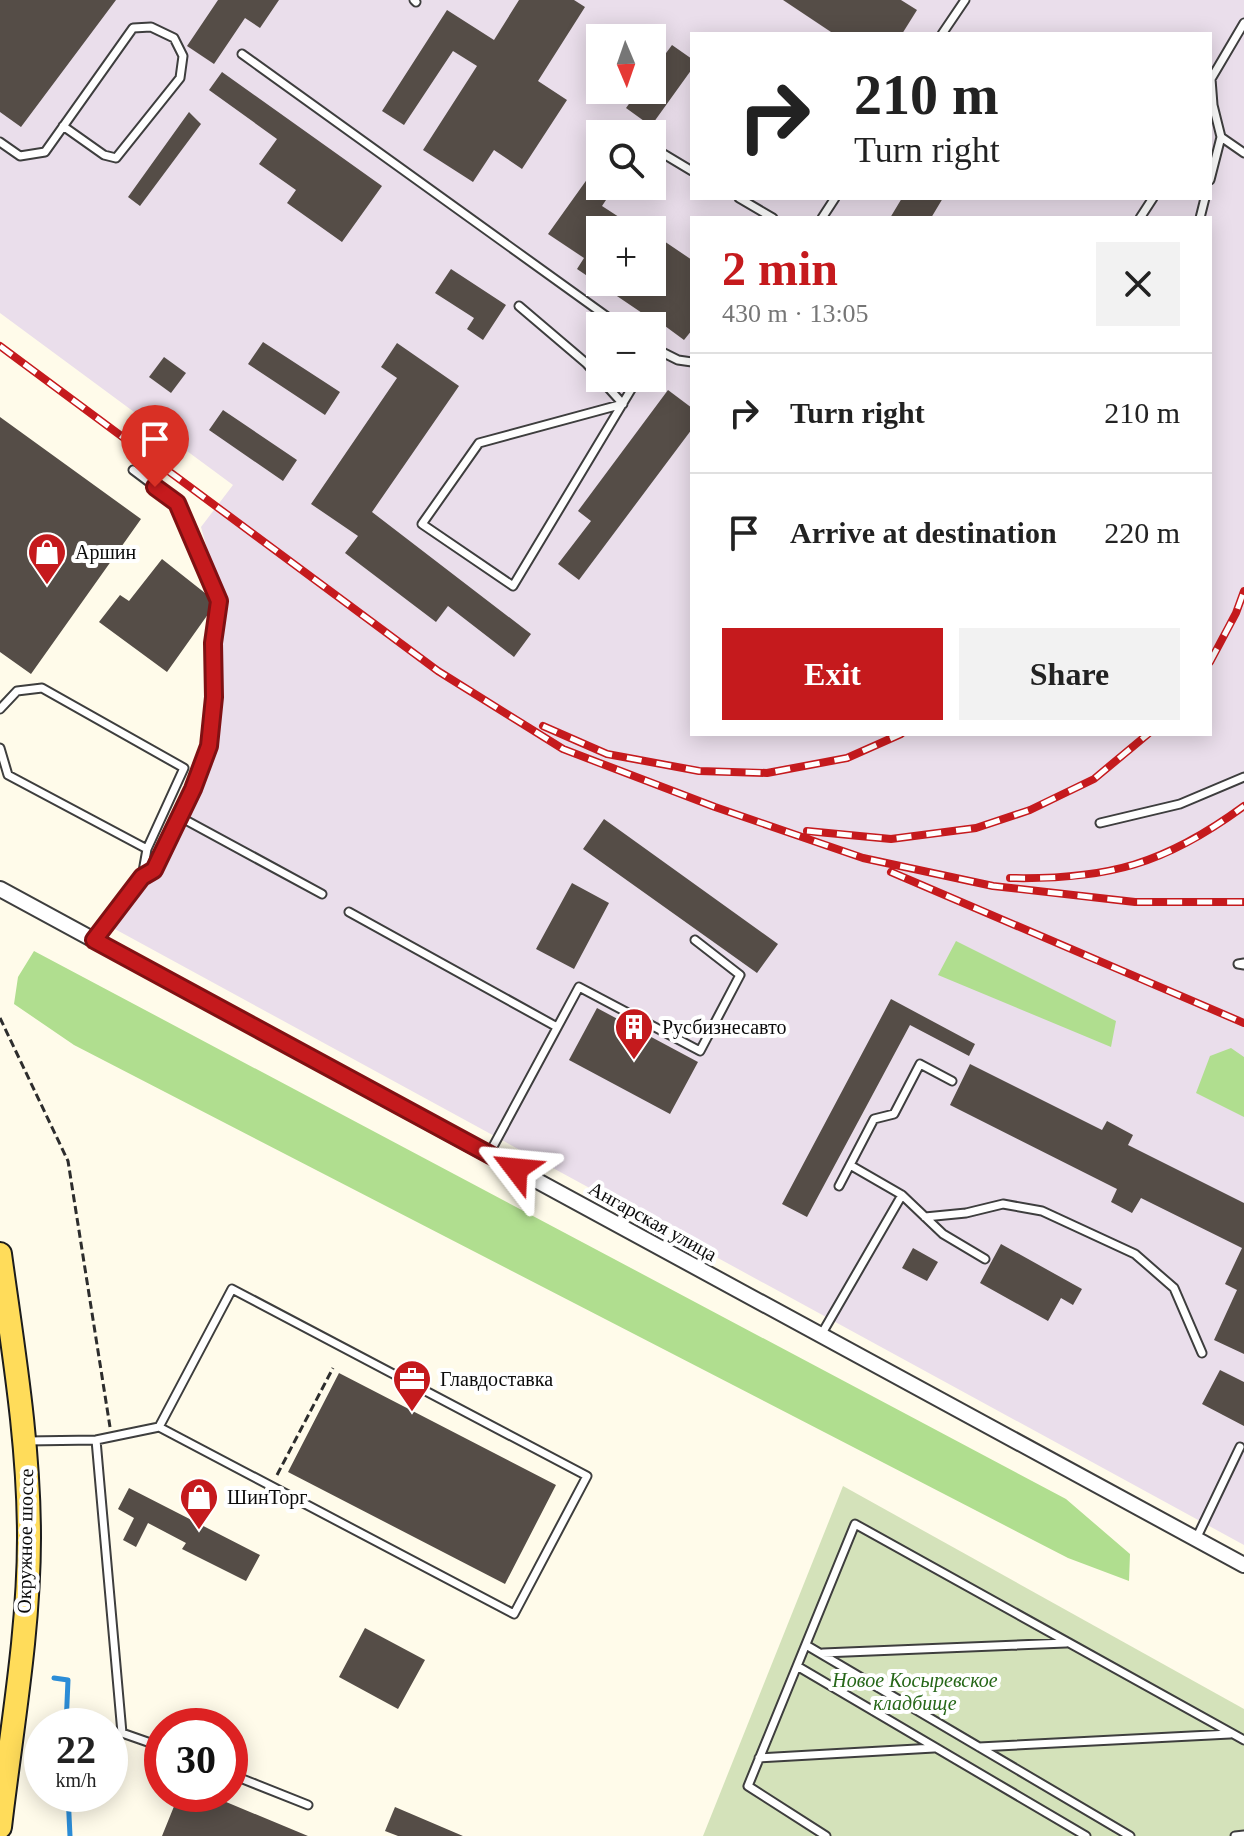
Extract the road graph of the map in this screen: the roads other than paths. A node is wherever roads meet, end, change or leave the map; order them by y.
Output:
1 (965, 0) edge
2 (1244, 23) edge
3 (943, 32) edge
4 (242, 54) dead end
5 (1212, 77) edge
6 (1212, 108) edge
7 (63, 126) junction
8 (1221, 137) junction
9 (0, 142) edge
10 (1244, 153) edge
11 (666, 155) edge
12 (690, 170) edge
13 (1212, 172) edge
14 (742, 200) edge
15 (770, 216) edge
16 (519, 306) dead end
17 (601, 312) edge
18 (666, 354) edge
19 (690, 362) edge
20 (630, 392) edge
21 (623, 404) junction
22 (133, 470) dead end
23 (0, 709) edge
24 (0, 748) edge
25 (1244, 777) edge
26 (180, 817) junction
27 (1100, 823) dead end
28 (147, 849) junction
29 (142, 877) junction
30 (0, 889) edge
31 (322, 894) dead end
32 (349, 912) dead end
33 (94, 940) junction
34 (695, 940) dead end
35 (557, 1027) junction
36 (952, 1081) dead end
37 (488, 1154) junction
38 (850, 1165) junction
39 (839, 1186) dead end
40 (902, 1195) junction
41 (925, 1217) junction
42 (0, 1254) edge
43 (985, 1259) dead end
44 (821, 1335) junction
45 (1202, 1353) dead end
46 (159, 1427) junction
47 (96, 1440) junction
48 (25, 1441) junction
49 (1240, 1447) dead end
50 (1196, 1539) junction
51 (1244, 1565) edge
52 (1068, 1643) junction
53 (806, 1645) junction
54 (820, 1653) junction
55 (797, 1666) junction
56 (1232, 1734) junction
57 (1244, 1740) edge
58 (144, 1741) edge
59 (979, 1747) junction
60 (937, 1748) junction
61 (759, 1758) junction
62 (248, 1781) edge
63 (308, 1805) dead end
64 (0, 1827) edge
65 (1244, 1835) edge
66 (826, 1836) edge
67 (1086, 1836) edge
68 (1130, 1836) edge
69 (1235, 1836) edge

1 - 3 lane
2 - 5 lane
4 - 17 lane
6 - 8 lane
7 - 7 lane
7 - 9 lane
8 - 10 lane
8 - 13 lane
11 - 12 lane
14 - 15 lane
16 - 21 lane
18 - 19 lane
20 - 21 lane
21 - 21 lane
22 - 26 lane
23 - 28 lane
24 - 28 lane
25 - 27 lane
26 - 29 lane
26 - 31 lane
28 - 29 lane
29 - 33 lane
30 - 33 street, Ангарская улица
32 - 35 lane
33 - 37 street, Ангарская улица
34 - 35 lane
35 - 37 lane
36 - 38 lane
37 - 44 street, Ангарская улица
38 - 39 lane
38 - 40 lane
40 - 41 lane
40 - 44 lane
41 - 43 lane
41 - 45 lane
42 - 48 main road, Окружное шоссе
44 - 50 street, Ангарская улица
46 - 46 lane
46 - 47 lane
47 - 48 lane
47 - 58 lane
48 - 64 main road, Окружное шоссе
49 - 50 lane
50 - 51 street, Ангарская улица
52 - 53 lane
52 - 54 lane
52 - 56 lane
53 - 54 lane
53 - 55 lane
54 - 59 lane
55 - 60 lane
55 - 61 lane
56 - 57 lane
56 - 59 lane
59 - 68 lane
60 - 61 lane
60 - 67 lane
61 - 66 lane
62 - 63 lane
65 - 69 lane

